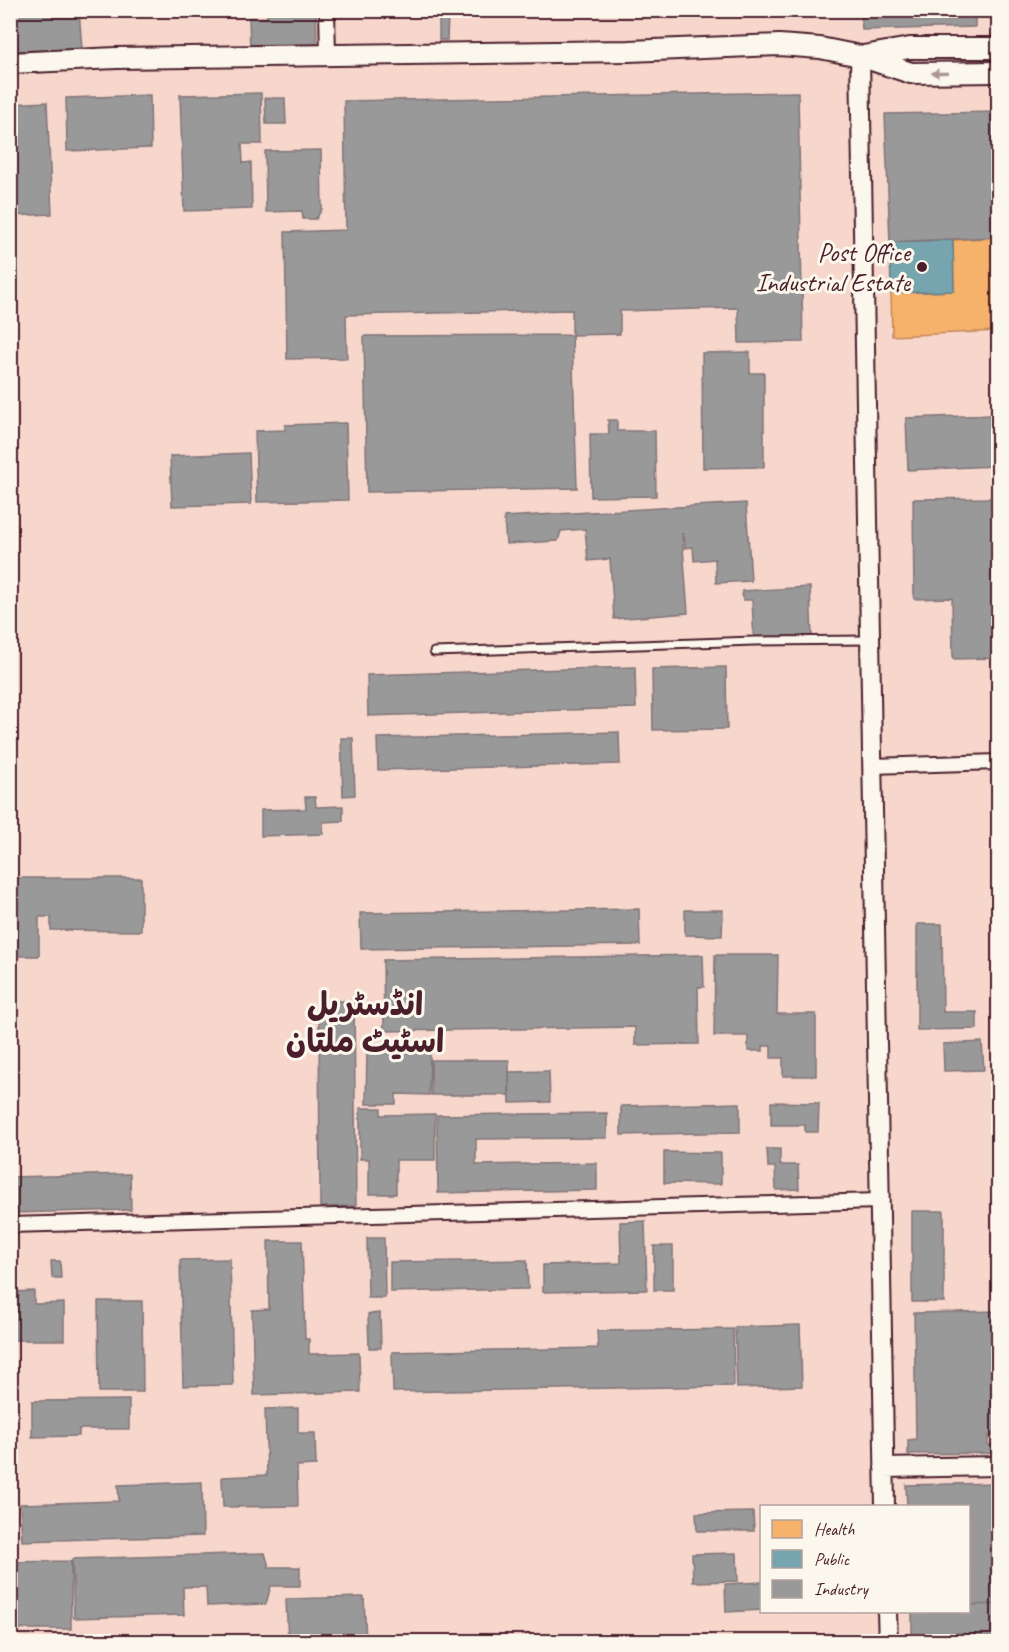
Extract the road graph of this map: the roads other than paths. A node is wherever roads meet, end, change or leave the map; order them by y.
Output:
1 (327, 10) edge
2 (999, 48) edge
3 (328, 55) junction
4 (860, 56) junction
5 (10, 63) edge
6 (999, 72) edge
7 (869, 640) junction
8 (434, 652) dead end
9 (999, 762) edge
10 (872, 766) junction
11 (879, 1201) junction
12 (10, 1225) edge
13 (999, 1466) edge
14 (884, 1468) junction
15 (885, 1505) edge
16 (887, 1613) edge
17 (888, 1641) edge

1 - 3 street
2 - 4 main road
3 - 4 main road
3 - 5 main road
6 -> 4 main road
4 - 7 street
7 - 8 lane
7 - 10 street
9 - 10 street
10 - 11 street
11 - 12 street
11 - 14 street
13 - 14 street
14 - 15 street
16 - 17 street

